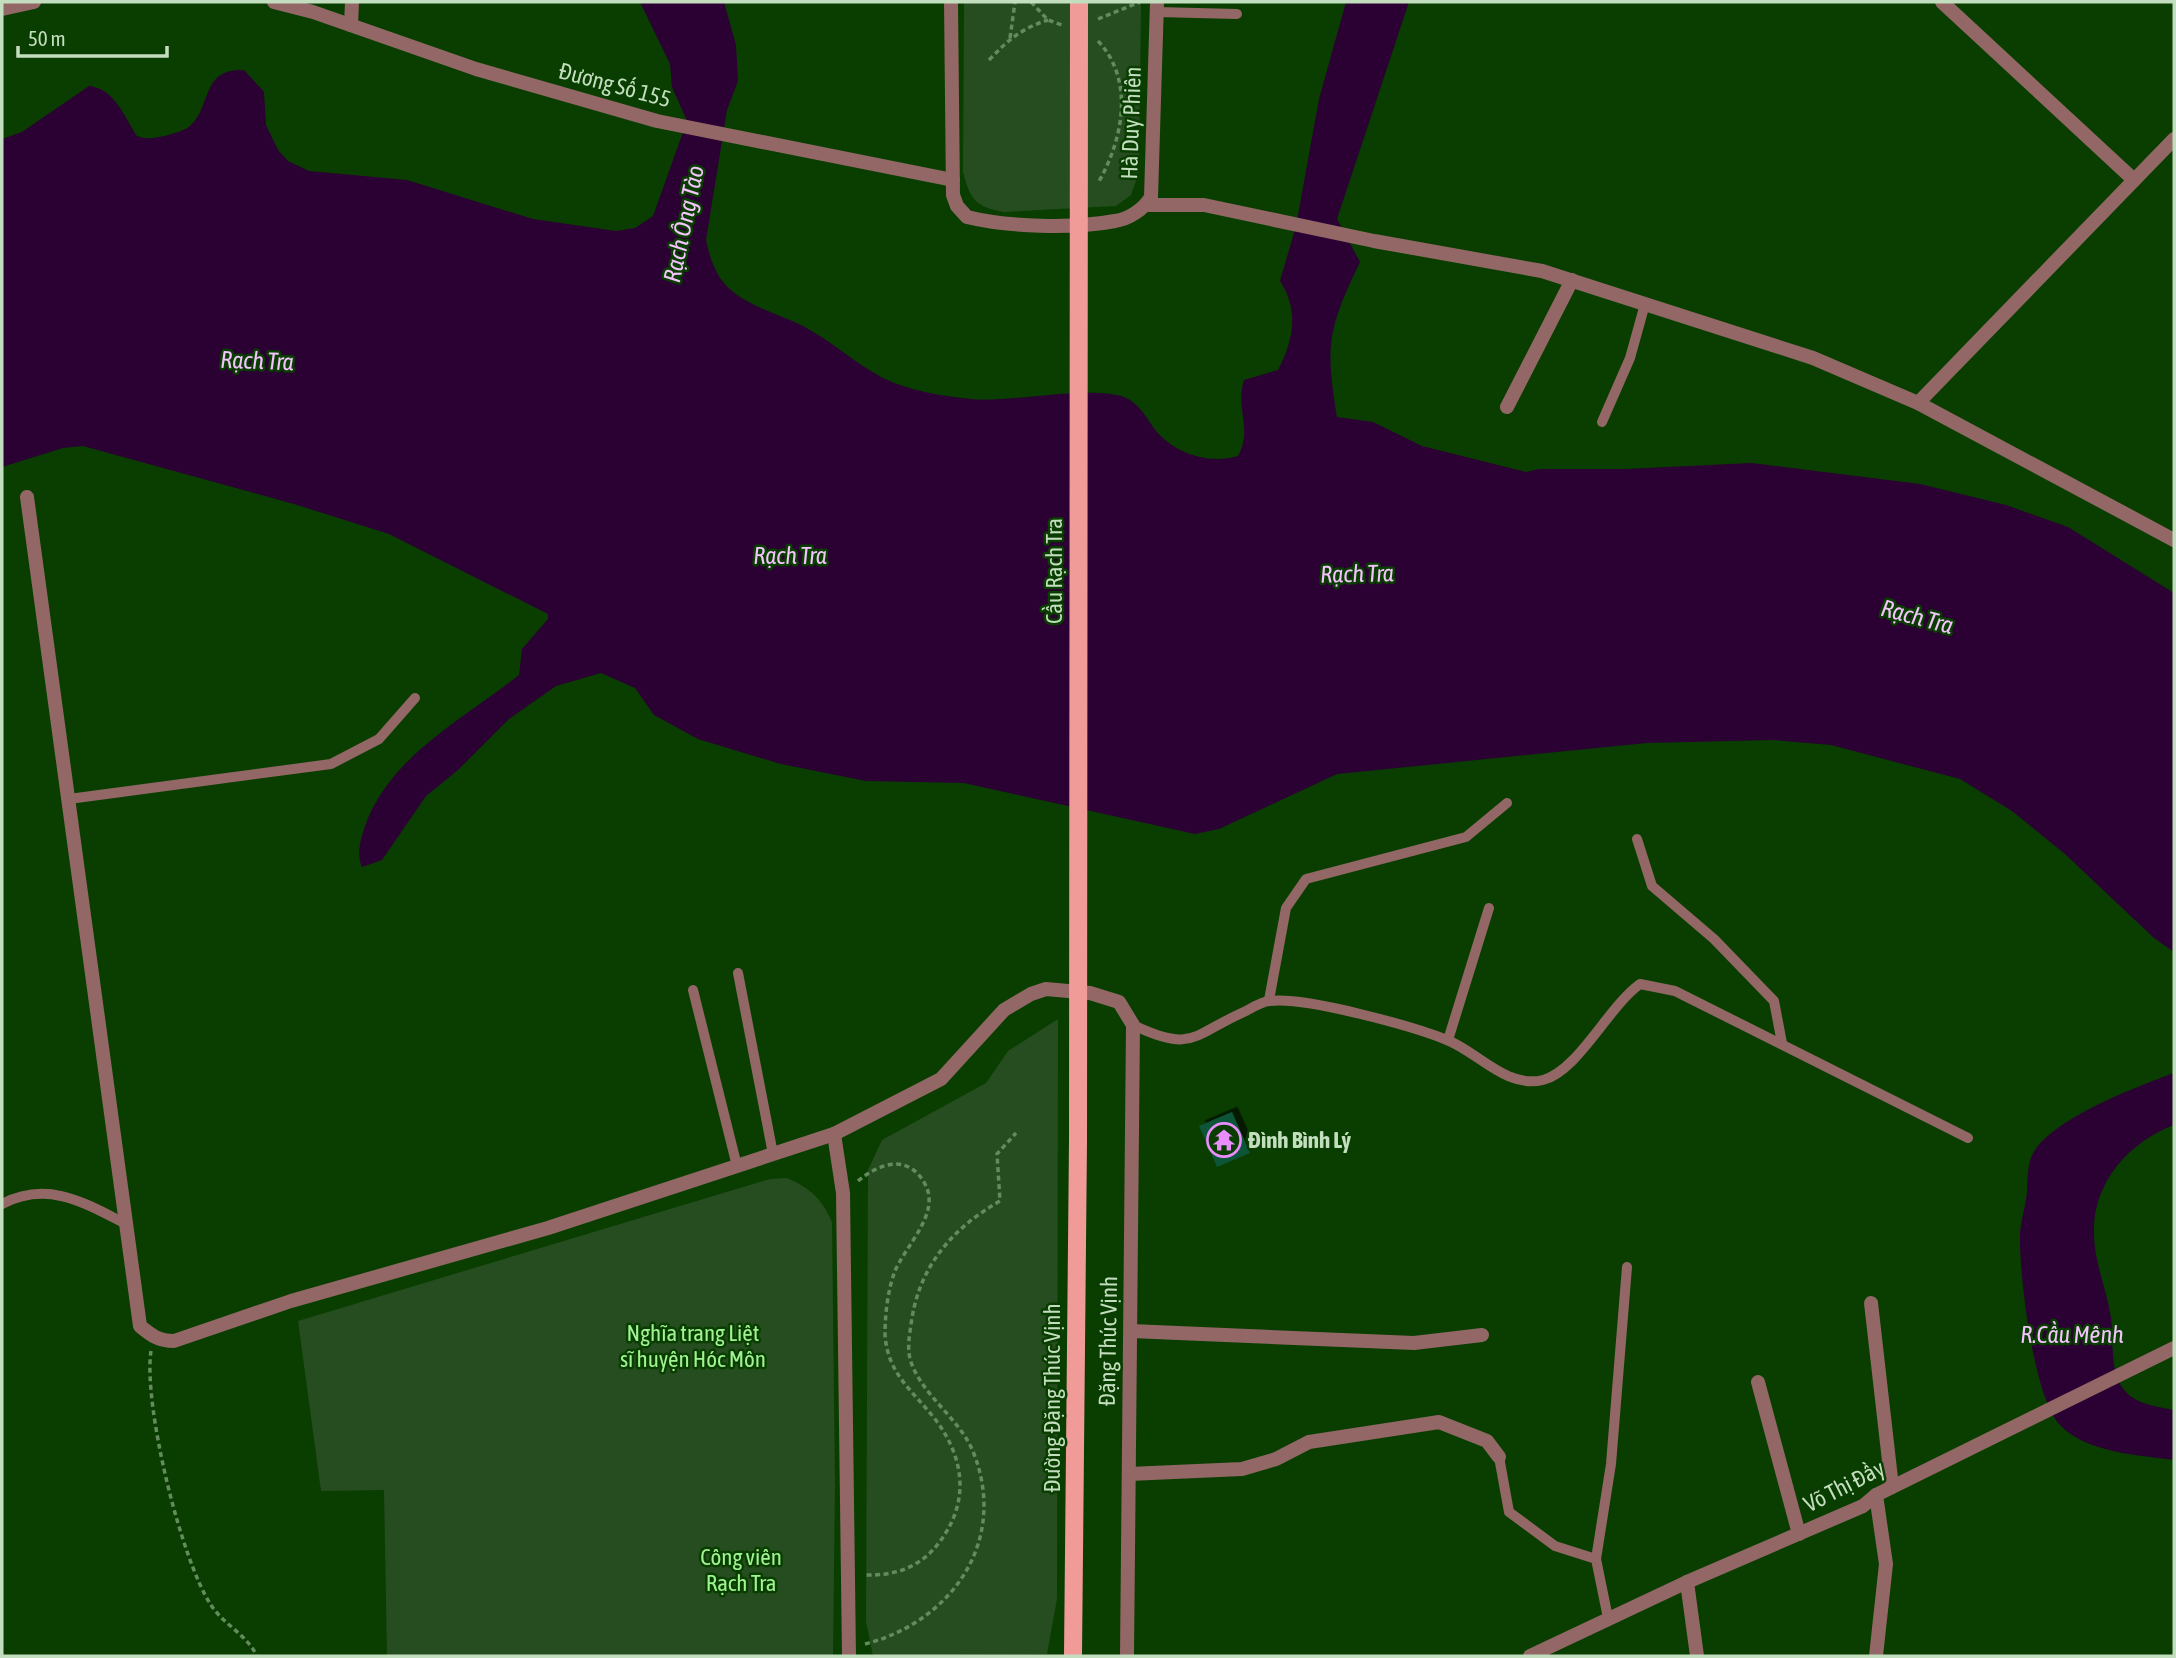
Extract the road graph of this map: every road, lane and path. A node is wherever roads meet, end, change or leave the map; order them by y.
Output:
1 (34, 2) edge
2 (274, 2) edge
3 (352, 2) edge
4 (951, 2) edge
5 (1015, 2) edge
6 (1079, 2) edge
7 (1140, 2) edge
8 (1942, 2) edge
9 (1157, 7) edge
10 (2, 9) edge
11 (1237, 15) dead end
12 (1048, 20) dead end
13 (1087, 21) dead end
14 (351, 25) junction
15 (1010, 39) junction
16 (989, 60) dead end
17 (2174, 139) edge
18 (953, 180) junction
19 (2134, 180) junction
20 (1146, 205) junction
21 (1572, 280) junction
22 (1645, 304) junction
23 (1918, 403) junction
24 (1507, 407) dead end
25 (1602, 422) dead end
26 (27, 497) dead end
27 (2174, 540) edge
28 (415, 698) dead end
29 (69, 799) junction
30 (1507, 803) dead end
31 (1637, 839) dead end
32 (1489, 908) dead end
33 (738, 973) dead end
34 (693, 990) dead end
35 (1269, 1000) junction
36 (1133, 1026) junction
37 (1448, 1040) junction
38 (1782, 1043) junction
39 (1016, 1133) dead end
40 (834, 1134) junction
41 (1968, 1138) dead end
42 (1078, 1141) joint
43 (772, 1154) junction
44 (737, 1166) junction
45 (843, 1193) junction
46 (2, 1204) edge
47 (126, 1224) junction
48 (1627, 1267) dead end
49 (1871, 1303) dead end
50 (1130, 1331) junction
51 (1482, 1335) dead end
52 (153, 1336) junction
53 (2174, 1348) edge
54 (1758, 1382) dead end
55 (1499, 1457) joint
56 (1129, 1474) junction
57 (1892, 1487) junction
58 (1876, 1495) junction
59 (1799, 1534) junction
60 (1596, 1559) junction
61 (847, 1570) junction
62 (1687, 1582) junction
63 (1608, 1618) junction
64 (849, 1651) edge
65 (257, 1656) edge
66 (1073, 1656) edge
67 (1128, 1656) edge
68 (1530, 1656) edge
69 (1697, 1656) edge
70 (1875, 1656) edge

1 - 10 street
2 - 14 street, Đương Số 155
3 - 14 street
4 - 18 street, Hà Duy Phiên
5 - 15 path
6 - 42 main road, Cầu Rạch Tra, bridge
7 - 13 path
8 - 19 street
9 - 11 lane
9 - 20 street, Hà Duy Phiên
12 - 15 path
14 - 18 street, Đương Số 155
15 - 16 path
17 - 19 street
18 - 20 street, Hà Duy Phiên
19 - 23 street
20 - 21 street
21 - 22 street
21 - 24 street
22 - 23 street
22 - 25 lane
23 - 27 street
26 - 29 street
28 - 29 lane
29 - 47 street
30 - 35 lane
31 - 38 lane
32 - 37 lane
33 - 43 lane
34 - 44 lane
35 - 36 lane
35 - 37 lane
36 - 40 street
36 - 50 street, Đặng Thúc Vịnh
37 - 38 lane
38 - 41 lane
39 - 64 path
40 - 43 street
40 - 45 street
42 - 66 main road, Đường Đặng Thúc Vịnh
43 - 44 street
44 - 52 street
45 - 61 street
45 - 61 path
46 - 47 lane
47 - 52 street
48 - 60 lane
49 - 57 street
50 - 51 street
50 - 56 street, Đặng Thúc Vịnh
52 - 65 path
53 - 57 street, Võ Thị Đầy
54 - 59 street
55 - 56 street
55 - 60 lane
56 - 67 street, Đặng Thúc Vịnh
57 - 58 street, Võ Thị Đầy
58 - 59 street, Võ Thị Đầy
58 - 70 street
59 - 62 street, Võ Thị Đầy
60 - 63 lane
61 - 64 street
62 - 63 street, Võ Thị Đầy
62 - 69 street
63 - 68 street, Võ Thị Đầy

